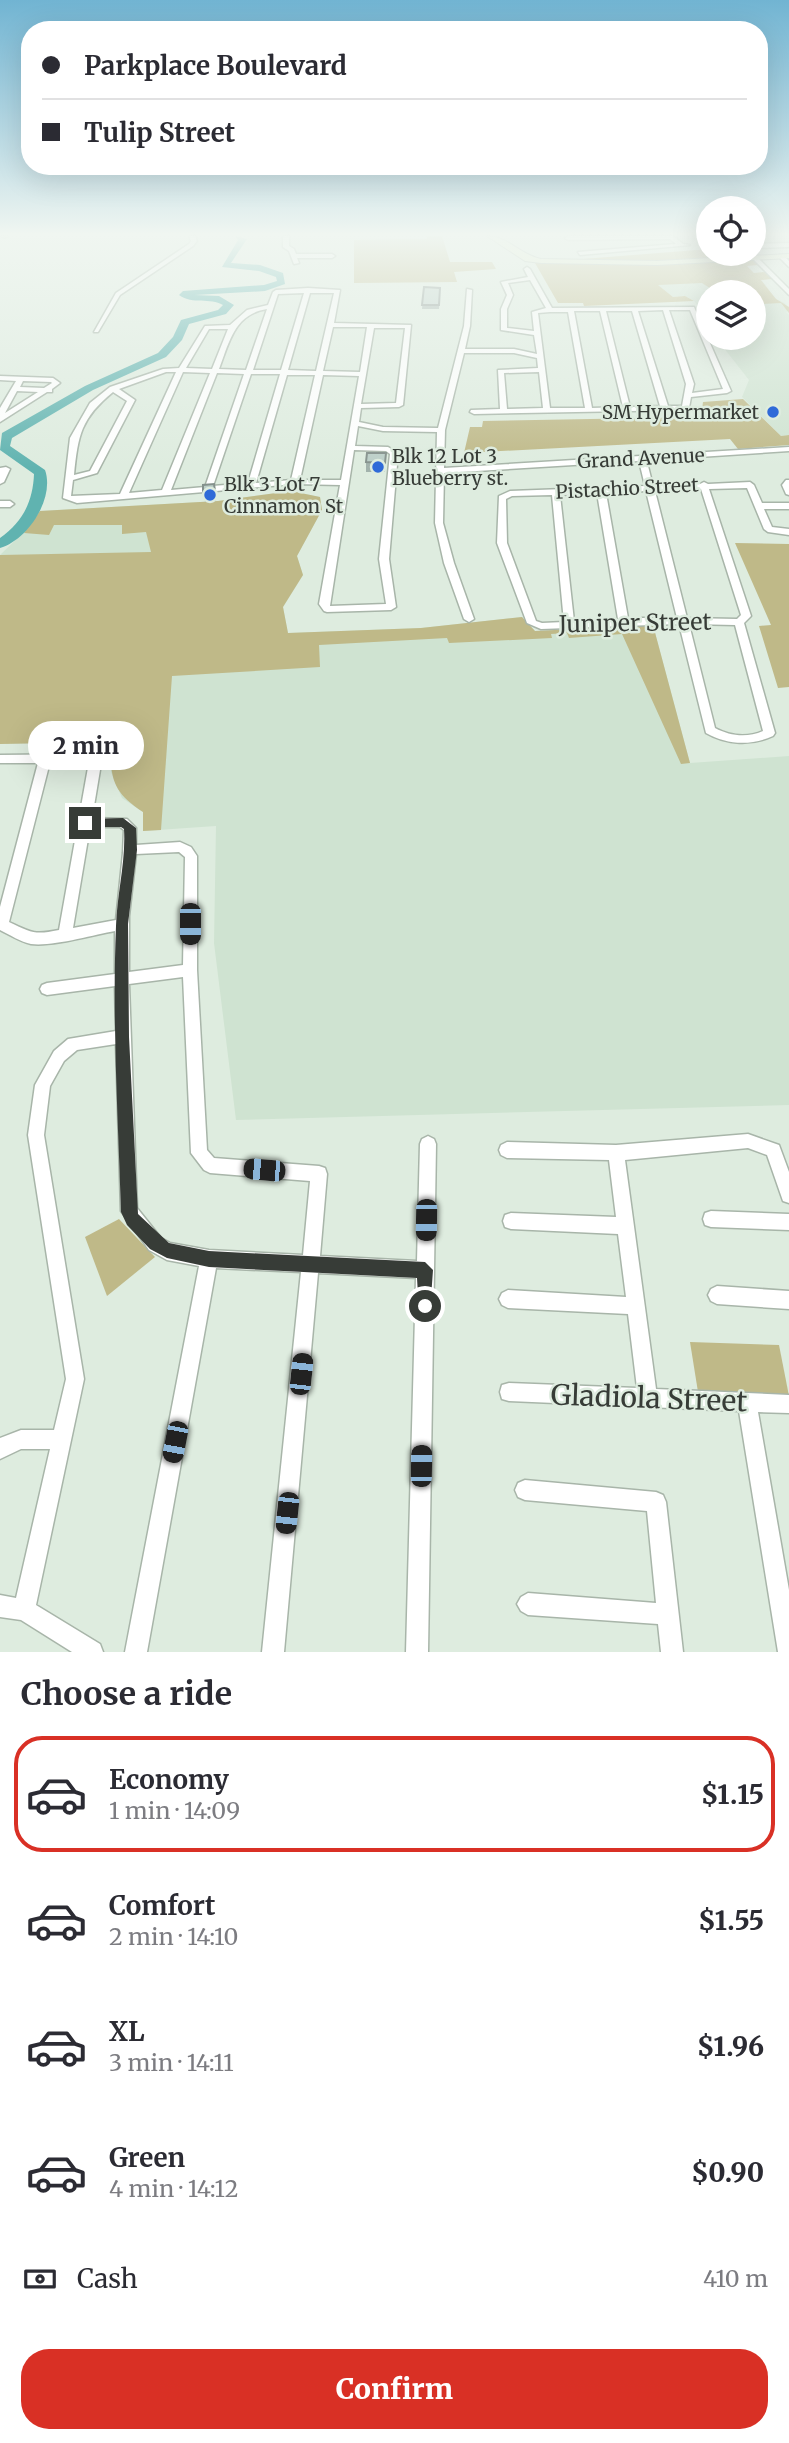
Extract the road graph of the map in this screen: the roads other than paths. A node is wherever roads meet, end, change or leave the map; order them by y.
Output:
1 (107, 313) edge
2 (244, 313) edge
3 (269, 313) edge
4 (301, 313) edge
5 (334, 313) edge
6 (468, 313) edge
7 (504, 313) edge
8 (537, 313) edge
9 (571, 313) edge
10 (604, 313) edge
11 (636, 313) edge
12 (667, 313) edge
13 (694, 313) edge
14 (332, 325) junction
15 (371, 326) junction
16 (232, 327) junction
17 (96, 331) dead end
18 (536, 333) junction
19 (537, 347) junction
20 (462, 349) junction
21 (502, 350) junction
22 (538, 356) junction
23 (181, 370) junction
24 (502, 370) joint
25 (541, 370) junction
26 (215, 371) junction
27 (248, 372) junction
28 (284, 372) junction
29 (320, 373) junction
30 (362, 374) junction
31 (0, 377) edge
32 (21, 379) junction
33 (15, 389) junction
34 (113, 389) junction
35 (48, 390) junction
36 (690, 395) junction
37 (356, 406) junction
38 (665, 409) junction
39 (589, 410) junction
40 (627, 410) junction
41 (547, 411) junction
42 (474, 412) dead end
43 (505, 412) junction
44 (3, 417) edge
45 (353, 428) junction
46 (383, 429) joint
47 (440, 429) junction
48 (351, 448) junction
49 (789, 449) edge
50 (653, 457) junction
51 (440, 467) junction
52 (0, 470) edge
53 (69, 478) junction
54 (0, 482) edge
55 (295, 482) junction
56 (789, 482) edge
57 (345, 483) junction
58 (704, 485) junction
59 (750, 485) joint
60 (251, 486) junction
61 (650, 487) junction
62 (208, 489) junction
63 (601, 490) junction
64 (166, 492) junction
65 (555, 492) junction
66 (789, 492) edge
67 (123, 496) junction
68 (504, 496) joint
69 (758, 506) junction
70 (789, 506) edge
71 (771, 531) joint
72 (789, 532) edge
73 (468, 619) dead end
74 (683, 620) junction
75 (623, 621) junction
76 (739, 622) junction
77 (569, 624) junction
78 (0, 759) edge
79 (45, 759) junction
80 (85, 823) junction
81 (131, 850) junction
82 (122, 924) junction
83 (1, 925) edge
84 (65, 936) junction
85 (190, 970) junction
86 (122, 979) junction
87 (47, 989) dead end
88 (122, 1037) junction
89 (428, 1144) dead end
90 (507, 1150) dead end
91 (773, 1150) joint
92 (616, 1153) junction
93 (789, 1195) edge
94 (711, 1219) dead end
95 (511, 1221) dead end
96 (789, 1222) edge
97 (625, 1226) junction
98 (209, 1259) junction
99 (313, 1263) junction
100 (425, 1270) junction
101 (717, 1295) dead end
102 (508, 1299) dead end
103 (789, 1300) edge
104 (636, 1306) junction
105 (509, 1392) dead end
106 (648, 1398) junction
107 (747, 1403) junction
108 (789, 1405) edge
109 (62, 1440) junction
110 (0, 1449) edge
111 (525, 1490) dead end
112 (528, 1604) dead end
113 (0, 1606) edge
114 (24, 1610) junction
115 (667, 1614) junction
116 (92, 1652) edge
117 (136, 1652) edge
118 (273, 1652) edge
119 (417, 1652) edge
120 (671, 1652) edge
121 (789, 1652) edge

1 - 17 street
2 - 16 street
3 - 27 street
4 - 28 street
5 - 14 street
6 - 20 street
7 - 18 street
8 - 18 street
9 - 39 street
10 - 40 street
11 - 38 street
12 - 36 street
13 - 36 street
14 - 15 street
14 - 29 street
15 - 30 street
15 - 37 street
16 - 23 street
16 - 26 street
18 - 19 street
19 - 21 street
19 - 22 street
20 - 21 street
20 - 47 street
21 - 22 street
22 - 25 street
23 - 26 street
23 - 34 street
23 - 67 street
24 - 25 street
24 - 43 street
25 - 41 street
26 - 27 street
26 - 64 street
27 - 28 street
27 - 62 street
28 - 29 street
28 - 60 street
29 - 30 street
29 - 55 street
30 - 37 street
31 - 32 street
32 - 33 street
32 - 35 street
33 - 35 street
33 - 44 street
34 - 53 street
34 - 53 street
35 - 44 street
36 - 38 street
37 - 45 street
38 - 40 street
39 - 40 street
39 - 41 street
41 - 43 street
42 - 43 street
45 - 46 street
45 - 48 street
46 - 47 street
47 - 51 street
48 - 57 street
48 - 57 street
49 - 50 street, Grand Avenue
50 - 51 street, Grand Avenue
50 - 61 street
51 - 73 street
52 - 54 street
53 - 67 street
55 - 57 street
55 - 60 street
56 - 66 street
58 - 59 street, Pistachio Street
58 - 61 street, Pistachio Street
58 - 76 street
59 - 69 street
60 - 62 street
61 - 63 street, Pistachio Street
61 - 74 street
62 - 64 street
63 - 65 street, Pistachio Street
63 - 75 street
64 - 67 street
65 - 68 street, Pistachio Street
65 - 77 street
68 - 77 street, Juniper Street
69 - 70 street
69 - 71 street
71 - 72 street
74 - 75 street, Juniper Street
74 - 76 street, Juniper Street
74 - 76 street
75 - 77 street, Juniper Street
78 - 79 street
79 - 80 street
79 - 83 street
80 - 81 street
80 - 84 street
81 - 82 street
81 - 85 street
82 - 84 street
82 - 86 street
83 - 84 street
85 - 86 street
85 - 99 street
86 - 87 street
86 - 88 street
88 - 98 street
88 - 109 street
89 - 100 street
90 - 92 street
91 - 92 street
91 - 93 street
92 - 97 street
94 - 96 street
95 - 97 street
97 - 104 street
98 - 99 street
98 - 117 street
99 - 100 street
99 - 118 street
100 - 119 street
101 - 103 street
102 - 104 street
104 - 106 street
105 - 106 street, Gladiola Street
106 - 107 street, Gladiola Street
107 - 108 street, Gladiola Street
107 - 121 street
109 - 110 street
109 - 114 street
111 - 115 street
112 - 115 street
113 - 114 street
114 - 116 street
115 - 120 street

